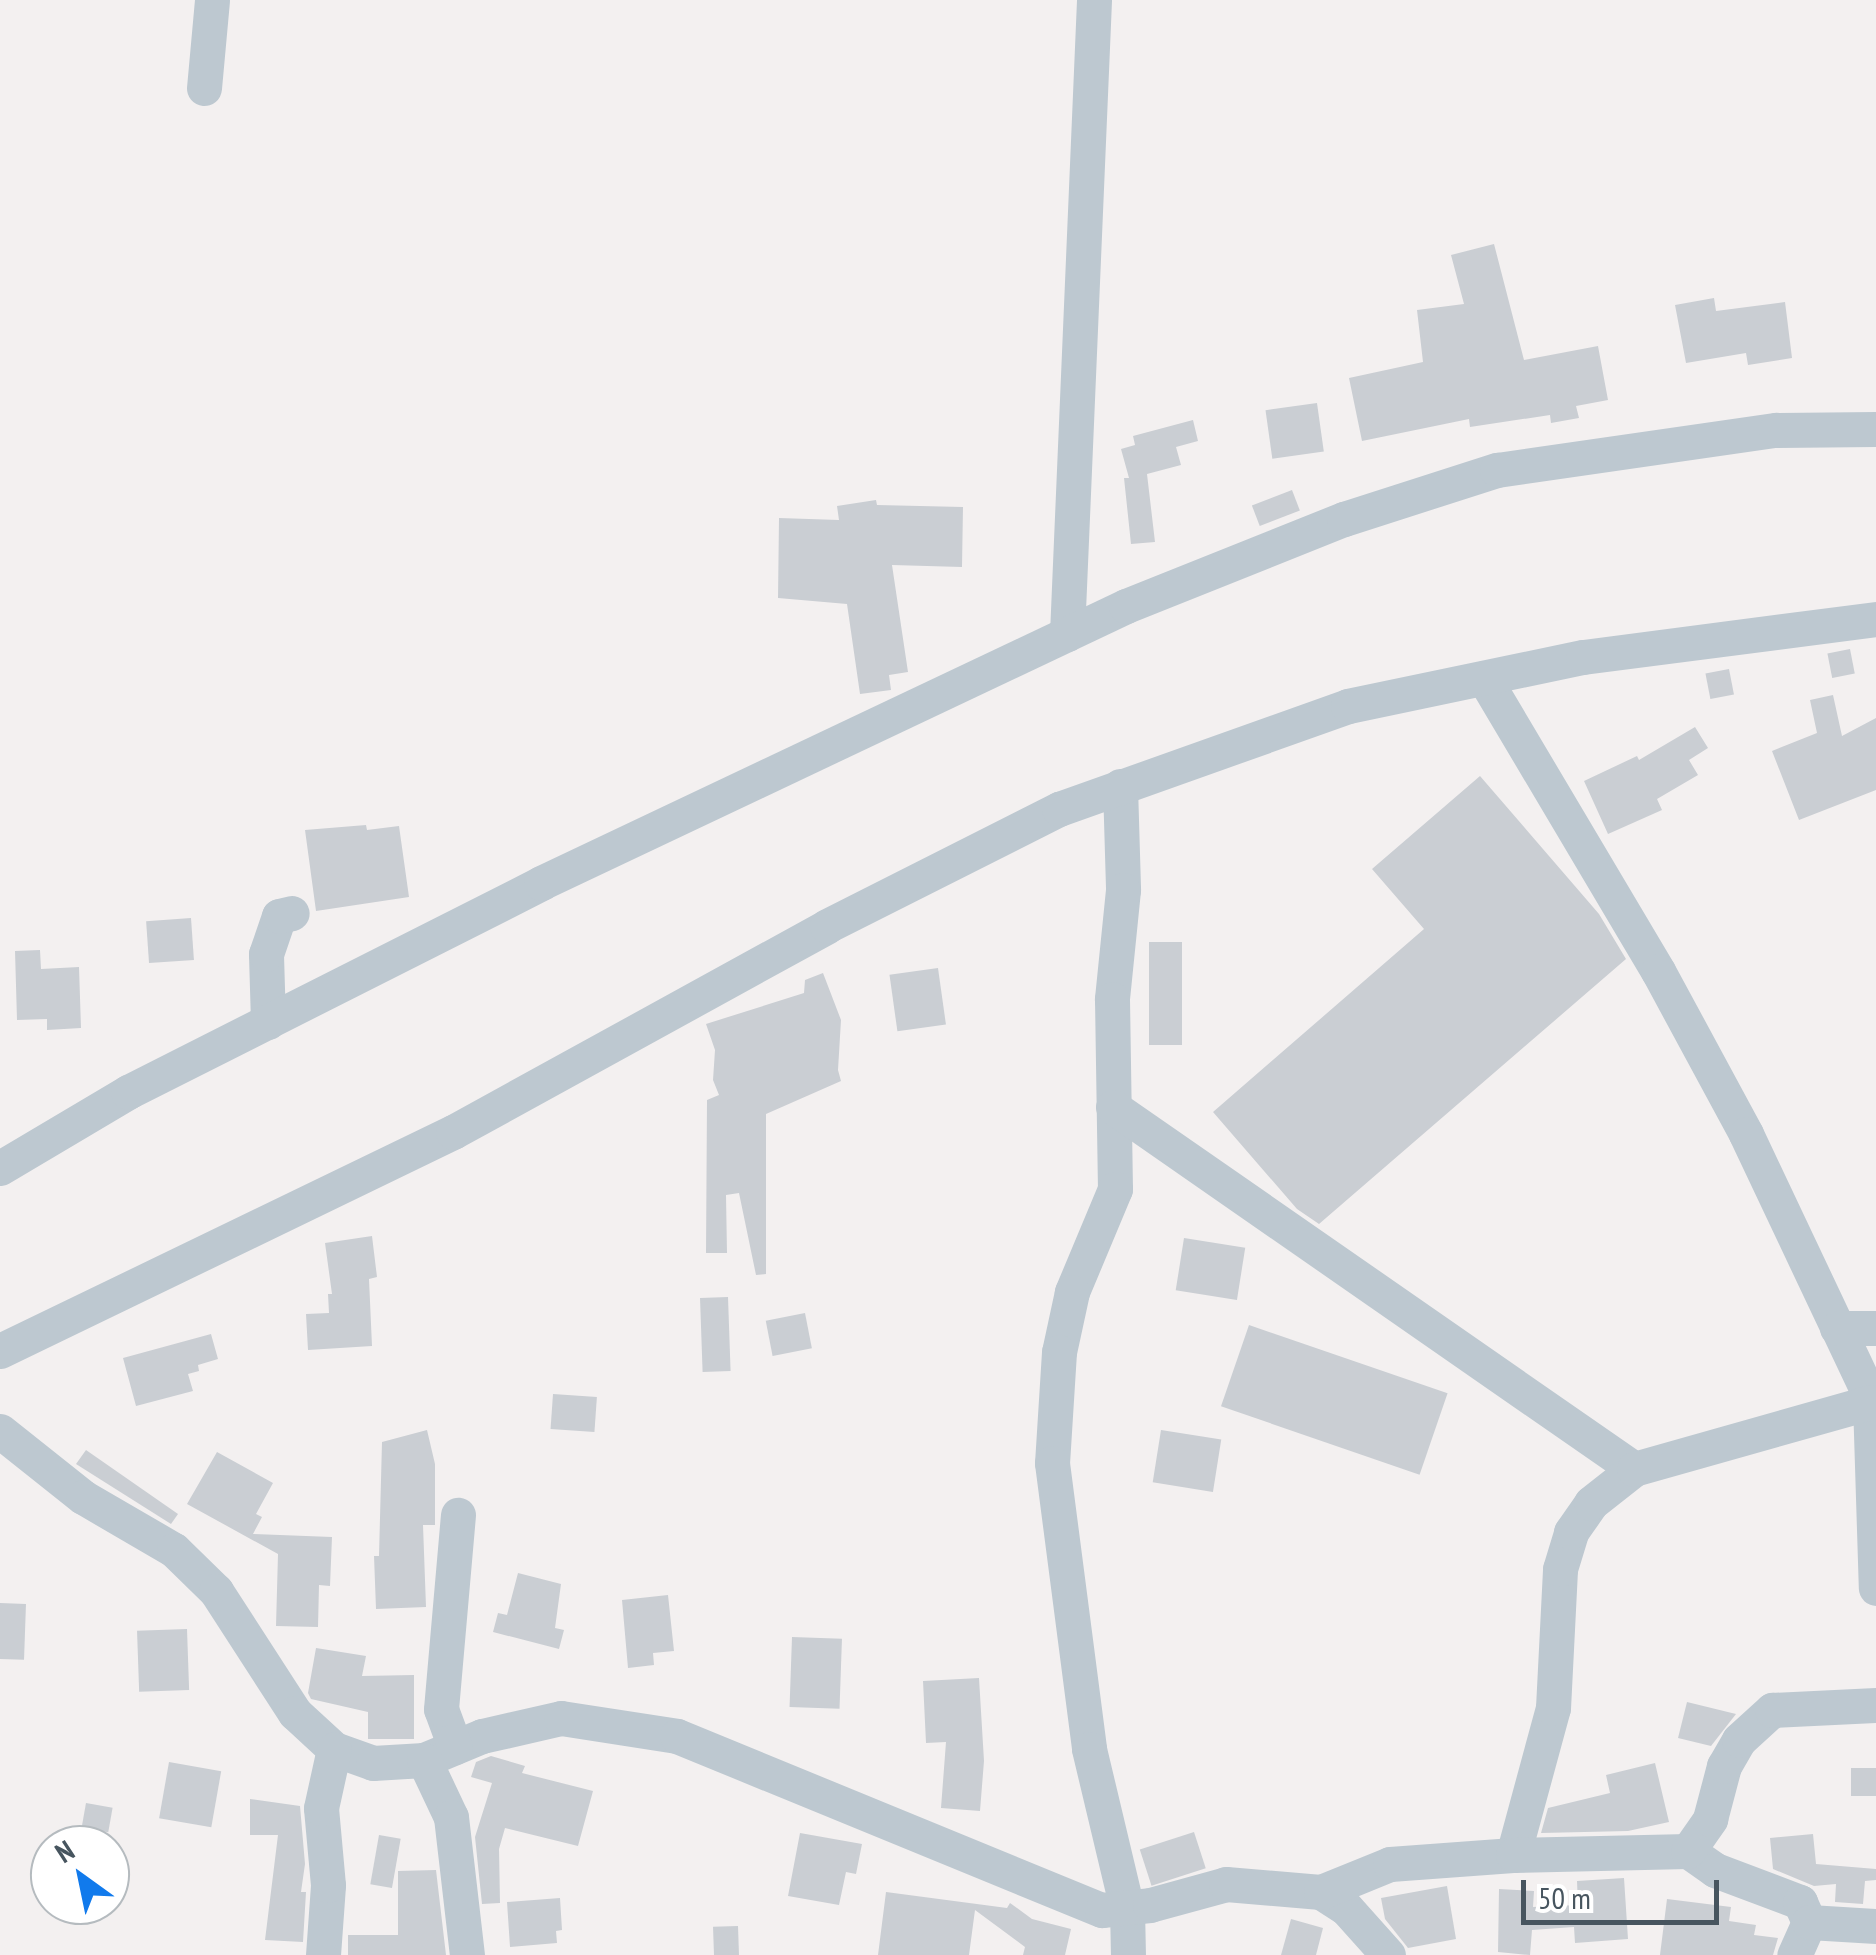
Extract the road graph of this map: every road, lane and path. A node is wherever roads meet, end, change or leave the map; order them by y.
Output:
1 (212, 0) edge
2 (1094, 0) edge
3 (204, 88) dead end
4 (1876, 429) edge
5 (1876, 619) edge
6 (1068, 634) junction
7 (1484, 678) junction
8 (1120, 786) junction
9 (292, 913) dead end
10 (268, 1022) junction
11 (1113, 1107) junction
12 (0, 1168) edge
13 (1837, 1328) junction
14 (1876, 1328) edge
15 (0, 1352) edge
16 (1873, 1406) edge
17 (0, 1431) edge
18 (1634, 1469) junction
19 (458, 1515) dead end
20 (1876, 1588) edge
21 (1876, 1705) edge
22 (334, 1749) junction
23 (440, 1754) junction
24 (1688, 1851) junction
25 (1513, 1854) junction
26 (1322, 1892) junction
27 (1127, 1908) junction
28 (1809, 1922) junction
29 (1876, 1926) edge
30 (323, 1955) edge
31 (466, 1955) edge
32 (1128, 1955) edge
33 (1388, 1955) edge
34 (1794, 1955) edge

1 - 3 street
2 - 6 street
4 - 6 street
5 - 7 street
6 - 10 street
7 - 8 street
7 - 13 street
8 - 11 street
8 - 15 street
9 - 10 street
10 - 12 street
11 - 18 street
11 - 27 street
13 - 14 street
13 - 16 street
16 - 18 street
16 - 20 street
17 - 22 street
18 - 25 street
19 - 23 street
21 - 24 street
22 - 23 street
22 - 30 street
23 - 27 street
23 - 31 street
24 - 25 street
24 - 28 street
25 - 26 street
26 - 27 street
26 - 33 street
27 - 32 street
28 - 29 street
28 - 34 street

